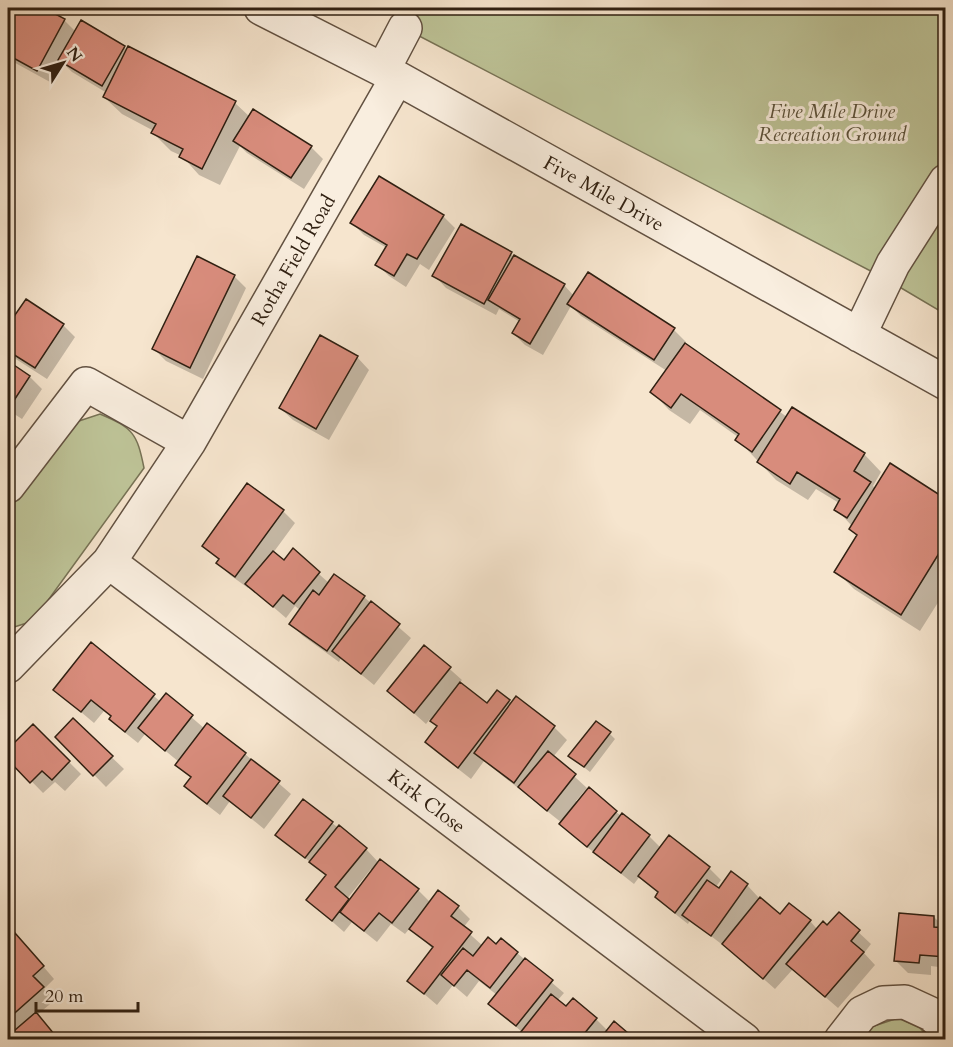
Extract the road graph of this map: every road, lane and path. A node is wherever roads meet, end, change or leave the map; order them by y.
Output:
1 (261, 8) edge
2 (405, 28) dead end
3 (390, 74) junction
4 (945, 181) edge
5 (859, 334) junction
6 (945, 383) edge
7 (189, 442) junction
8 (8, 486) edge
9 (109, 562) junction
10 (8, 665) edge
11 (945, 1027) edge
12 (744, 1040) edge
13 (841, 1040) edge

1 - 3 street, Five Mile Drive
2 - 3 street, Rotha Field Road
3 - 5 street, Five Mile Drive
3 - 7 street, Rotha Field Road
4 - 5 street
5 - 6 street, Five Mile Drive
7 - 8 street
7 - 9 street, Rotha Field Road
9 - 10 street, Rotha Field Road
9 - 12 street, Kirk Close
11 - 13 street

